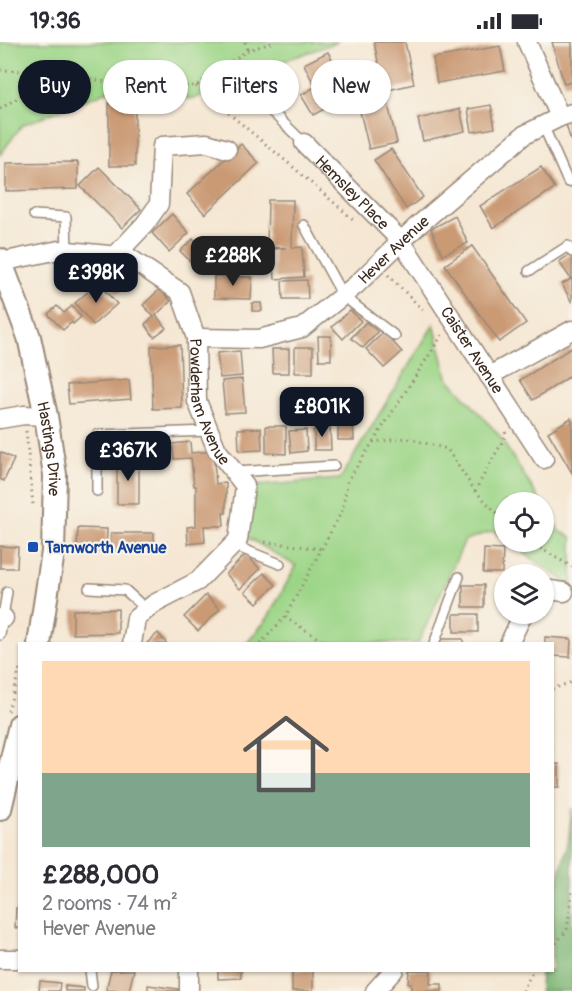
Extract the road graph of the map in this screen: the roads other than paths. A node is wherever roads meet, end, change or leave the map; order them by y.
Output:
1 (527, 42) edge
2 (274, 114) edge
3 (566, 115) edge
4 (543, 125) junction
5 (303, 143) joint
6 (227, 149) dead end
7 (568, 182) dead end
8 (34, 215) dead end
9 (303, 225) dead end
10 (401, 242) junction
11 (71, 252) junction
12 (572, 252) edge
13 (115, 256) junction
14 (0, 261) edge
15 (529, 271) dead end
16 (72, 277) dead end
17 (343, 296) junction
18 (572, 330) edge
19 (395, 336) dead end
20 (196, 338) junction
21 (489, 376) junction
22 (35, 416) junction
23 (0, 419) edge
24 (209, 431) junction
25 (544, 459) dead end
26 (334, 466) dead end
27 (234, 472) junction
28 (97, 491) dead end
29 (235, 542) junction
30 (280, 564) dead end
31 (459, 578) dead end
32 (89, 588) dead end
33 (554, 591) edge
34 (7, 592) dead end
35 (564, 592) dead end
36 (147, 610) junction
37 (1, 624) edge
38 (519, 624) edge
39 (39, 642) edge
40 (132, 642) edge
41 (435, 642) edge
42 (510, 642) edge
43 (14, 719) edge
44 (0, 805) edge
45 (0, 958) edge
46 (18, 959) edge
47 (90, 972) edge
48 (189, 972) edge
49 (392, 972) edge
50 (92, 986) dead end
51 (189, 991) edge
52 (375, 991) edge

1 - 3 street
2 - 5 lane
3 - 4 street, Hever Avenue
4 - 7 lane
4 - 10 street, Hever Avenue
5 - 10 street, Hemsley Place
6 - 13 street
8 - 11 lane
9 - 17 lane
10 - 17 street, Hever Avenue
10 - 21 street, Caister Avenue
11 - 13 street, Powderham Avenue
11 - 14 street, Powderham Avenue
11 - 16 lane
12 - 15 lane
13 - 20 street, Powderham Avenue
14 - 22 street, Hastings Drive
17 - 19 lane
17 - 20 street, Hever Avenue
18 - 21 street
20 - 24 street, Powderham Avenue
21 - 25 street, Caister Avenue
22 - 23 street
22 - 39 street, Hastings Drive
24 - 27 street, Powderham Avenue
24 - 28 lane
26 - 27 lane
27 - 29 street, Powderham Avenue
29 - 30 lane
29 - 36 street
31 - 41 lane
32 - 36 lane
33 - 35 street
34 - 37 lane
36 - 40 street
38 - 42 street
43 - 44 street
45 - 46 street
47 - 50 lane
48 - 51 street
49 - 52 street

